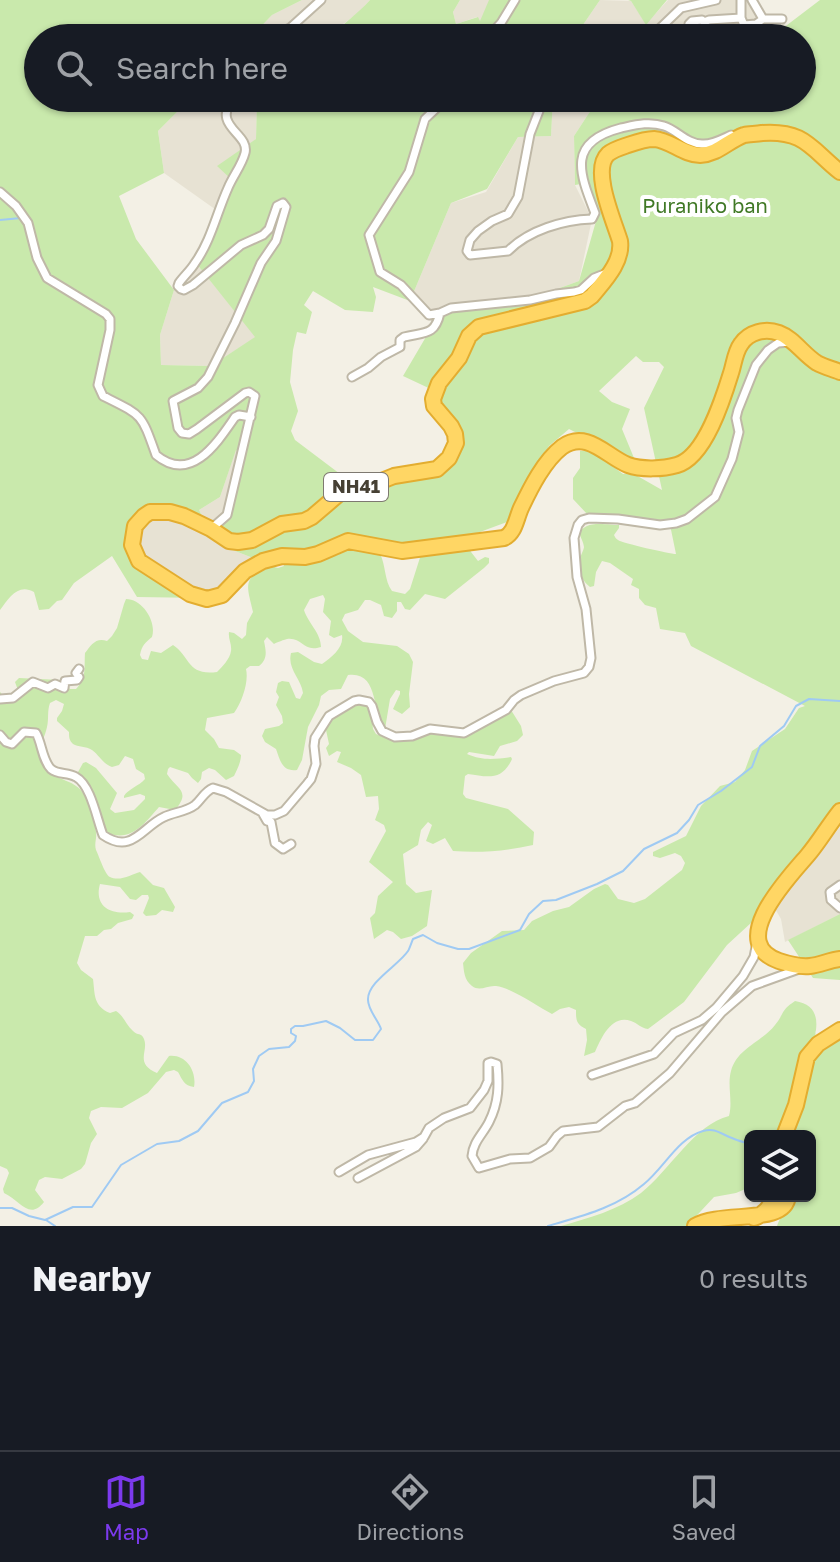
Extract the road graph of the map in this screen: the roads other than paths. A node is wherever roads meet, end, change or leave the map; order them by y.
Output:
1 (321, 0) edge
2 (515, 0) edge
3 (716, 0) edge
4 (741, 0) edge
5 (752, 0) edge
6 (741, 18) junction
7 (763, 19) junction
8 (782, 19) dead end
9 (294, 24) edge
10 (500, 24) edge
11 (666, 24) edge
12 (689, 24) dead end
13 (744, 24) edge
14 (756, 24) edge
15 (226, 112) edge
16 (432, 112) edge
17 (539, 112) edge
18 (745, 135) junction
19 (840, 172) edge
20 (0, 192) edge
21 (611, 271) junction
22 (440, 313) junction
23 (791, 341) junction
24 (840, 372) edge
25 (352, 377) dead end
26 (251, 417) junction
27 (211, 529) junction
28 (79, 669) dead end
29 (0, 699) edge
30 (0, 735) edge
31 (840, 811) edge
32 (263, 814) junction
33 (291, 844) dead end
34 (840, 885) edge
35 (840, 908) edge
36 (758, 932) junction
37 (840, 959) edge
38 (809, 966) junction
39 (719, 1010) junction
40 (840, 1030) edge
41 (592, 1075) dead end
42 (786, 1130) edge
43 (424, 1137) junction
44 (339, 1172) dead end
45 (358, 1178) dead end
46 (772, 1202) edge
47 (787, 1202) edge
48 (752, 1219) junction
49 (695, 1226) edge

1 - 9 street
2 - 10 street
3 - 11 street
4 - 6 street
5 - 7 street
6 - 12 street
6 - 13 street
7 - 8 street
7 - 14 street
15 - 26 street
16 - 22 street
17 - 18 street
18 - 19 highway
18 - 21 highway
20 - 26 street
21 - 22 street
21 - 27 highway, NH41
22 - 25 street
23 - 24 highway, NH41
23 - 27 highway, NH41
23 - 32 street
26 - 27 street
28 - 29 street
30 - 32 street
31 - 36 highway
32 - 33 street
34 - 35 street
36 - 38 highway
36 - 39 street
37 - 38 highway
38 - 39 street
39 - 41 street
39 - 43 street
40 - 42 highway
43 - 44 street
43 - 45 street
46 - 48 highway
47 - 48 highway
48 - 49 highway

